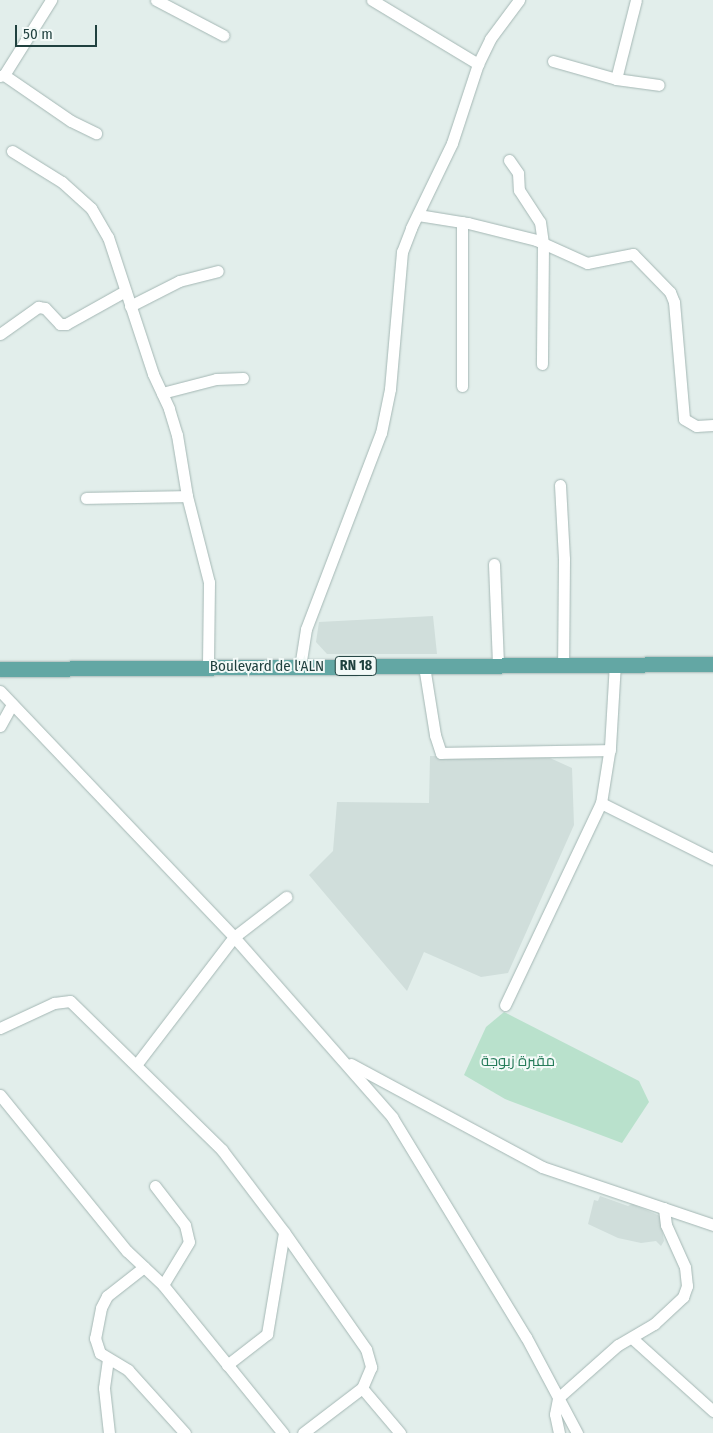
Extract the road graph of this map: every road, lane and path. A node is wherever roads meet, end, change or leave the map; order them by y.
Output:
1 (51, 0) edge
2 (156, 0) edge
3 (372, 0) edge
4 (520, 0) edge
5 (636, 0) edge
6 (223, 35) dead end
7 (553, 61) dead end
8 (478, 64) junction
9 (2, 75) edge
10 (616, 79) junction
11 (659, 85) dead end
12 (96, 133) dead end
13 (12, 151) dead end
14 (509, 160) dead end
15 (418, 215) junction
16 (462, 222) junction
17 (543, 244) junction
18 (218, 271) dead end
19 (125, 291) junction
20 (130, 306) junction
21 (0, 334) edge
22 (542, 364) dead end
23 (243, 378) dead end
24 (462, 386) dead end
25 (162, 393) junction
26 (713, 425) edge
27 (560, 485) dead end
28 (187, 496) junction
29 (86, 498) dead end
30 (494, 564) dead end
31 (563, 664) junction
32 (615, 664) junction
33 (713, 664) edge
34 (498, 665) junction
35 (424, 666) junction
36 (208, 667) junction
37 (300, 667) junction
38 (0, 669) edge
39 (0, 691) edge
40 (12, 704) junction
41 (0, 726) edge
42 (610, 750) junction
43 (601, 803) junction
44 (713, 859) edge
45 (286, 897) dead end
46 (234, 937) junction
47 (505, 1005) dead end
48 (0, 1028) edge
49 (347, 1063) junction
50 (136, 1066) junction
51 (0, 1095) edge
52 (155, 1186) dead end
53 (664, 1208) junction
54 (713, 1225) edge
55 (284, 1232) junction
56 (144, 1267) junction
57 (163, 1285) junction
58 (633, 1339) junction
59 (108, 1359) junction
60 (227, 1365) junction
61 (362, 1388) junction
62 (558, 1398) junction
63 (713, 1411) edge
64 (109, 1433) edge
65 (185, 1433) edge
66 (283, 1433) edge
67 (303, 1433) edge
68 (400, 1433) edge
69 (559, 1433) edge
70 (577, 1433) edge

1 - 9 street
2 - 6 street
3 - 8 street
4 - 8 street
5 - 10 street
7 - 10 street
8 - 15 street
9 - 12 street
10 - 11 street
13 - 19 street
14 - 17 street
15 - 16 street
15 - 37 street
16 - 17 street
16 - 24 street
17 - 22 street
17 - 26 street
18 - 20 street
19 - 20 street
19 - 21 street
20 - 25 street
23 - 25 street
25 - 28 street
27 - 31 street
28 - 29 street
28 - 36 street
30 - 34 street
31 - 32 main road, Boulevard de l'ALN / RN 18
31 - 34 main road, Boulevard de l'ALN / RN 18
32 - 33 main road, Boulevard de l'ALN / RN 18
32 - 42 street
34 - 35 main road, Boulevard de l'ALN / RN 18
35 - 37 main road, Boulevard de l'ALN / RN 18
35 - 42 street
36 - 37 main road, Boulevard de l'ALN / RN 18
36 - 38 main road, Boulevard de l'ALN / RN 18
39 - 40 street
40 - 41 street
40 - 46 street
42 - 43 street
43 - 44 street
43 - 47 street
45 - 46 street
46 - 49 street
46 - 50 street
48 - 50 street
49 - 53 street
49 - 62 street
50 - 55 street
51 - 56 street
52 - 57 street
53 - 54 street
53 - 58 street
55 - 60 street
55 - 61 street
56 - 57 street
56 - 59 street
57 - 60 street
58 - 62 street
58 - 63 street
59 - 64 street
59 - 65 street
60 - 66 street
61 - 67 street
61 - 68 street
62 - 69 street
62 - 70 street

